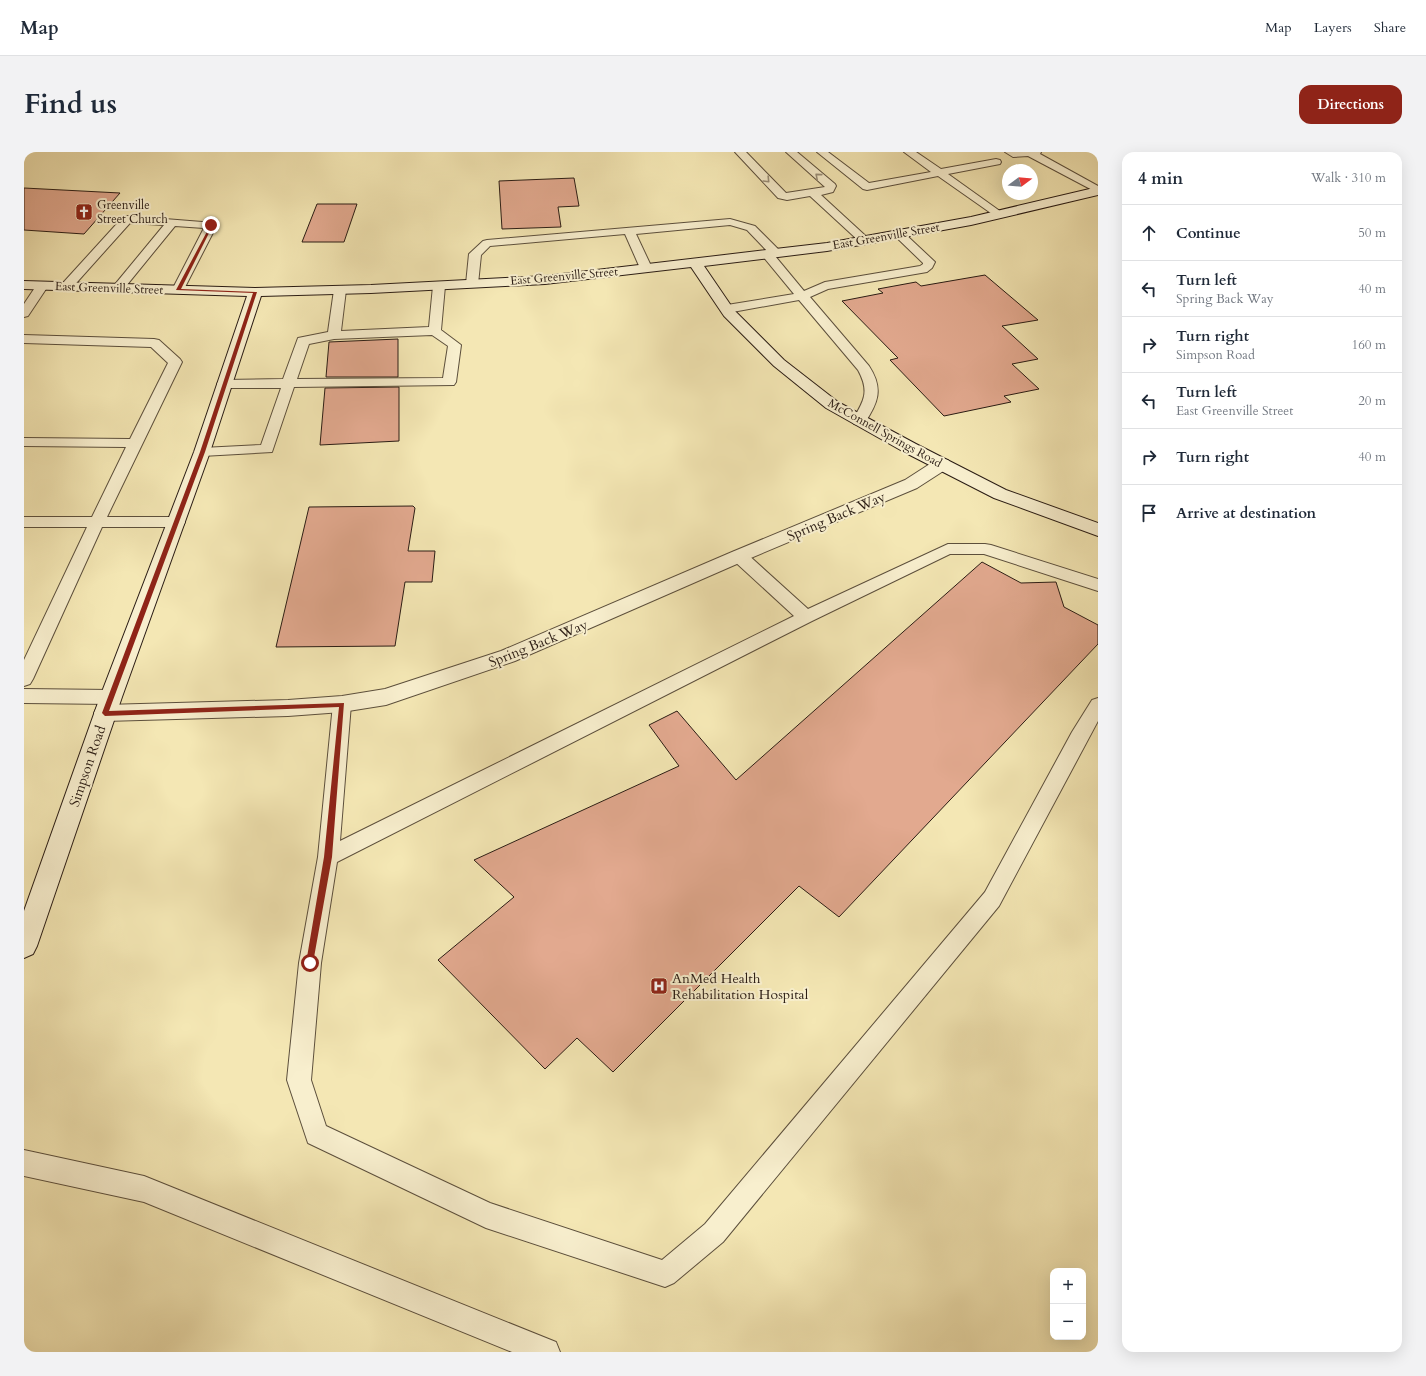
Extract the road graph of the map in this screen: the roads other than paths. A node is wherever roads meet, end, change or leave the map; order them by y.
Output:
1 (740, 152) edge
2 (791, 152) edge
3 (822, 152) edge
4 (909, 152) edge
5 (1010, 152) edge
6 (1033, 153) edge
7 (996, 162) dead end
8 (939, 173) junction
9 (1098, 191) edge
10 (814, 192) junction
11 (1000, 214) junction
12 (172, 222) junction
13 (629, 231) junction
14 (899, 234) junction
15 (864, 240) junction
16 (772, 254) junction
17 (695, 263) junction
18 (646, 268) junction
19 (472, 284) junction
20 (24, 285) edge
21 (42, 286) junction
22 (439, 286) junction
23 (66, 287) junction
24 (118, 288) junction
25 (178, 290) junction
26 (340, 290) junction
27 (255, 292) junction
28 (802, 296) junction
29 (727, 310) junction
30 (24, 313) edge
31 (435, 331) junction
32 (334, 335) junction
33 (24, 339) edge
34 (224, 384) junction
35 (288, 384) junction
36 (860, 421) junction
37 (24, 442) edge
38 (136, 443) junction
39 (202, 452) junction
40 (942, 464) junction
41 (24, 522) edge
42 (97, 522) junction
43 (177, 522) junction
44 (1098, 530) edge
45 (738, 556) junction
46 (1098, 585) edge
47 (806, 617) junction
48 (24, 680) edge
49 (24, 696) edge
50 (342, 704) junction
51 (108, 705) junction
52 (1098, 705) edge
53 (328, 857) junction
54 (24, 946) edge
55 (24, 1163) edge
56 (534, 1349) edge

1 -> 10 lane
10 -> 2 lane
3 - 8 lane
4 - 8 lane
5 - 6 lane
6 - 9 lane
7 - 8 lane
8 - 11 lane
9 - 11 street, East Greenville Street
10 - 15 lane
11 - 14 street, East Greenville Street
12 - 23 lane
12 - 24 lane
12 - 25 lane
13 - 16 lane
13 - 18 lane
13 - 19 lane
14 - 15 street, East Greenville Street
14 - 28 lane
15 - 16 street, East Greenville Street
16 - 17 street, East Greenville Street
16 - 28 lane
17 - 18 street, East Greenville Street
17 - 29 street, McConnell Springs Road
18 - 19 street, East Greenville Street
19 - 22 street, East Greenville Street
20 - 21 street, East Greenville Street
21 - 23 street, East Greenville Street
21 - 30 lane
22 - 26 street, East Greenville Street
22 - 31 lane
23 - 24 street, East Greenville Street
24 - 25 street, East Greenville Street
25 - 27 street, East Greenville Street
26 - 27 street, East Greenville Street
26 - 32 lane
27 - 34 street, Simpson Road
28 - 29 lane
28 - 36 lane
29 - 36 street, McConnell Springs Road
31 - 32 lane
31 - 35 lane
32 - 35 lane
33 - 38 lane
34 - 35 lane
34 - 39 street, Simpson Road
35 - 39 lane
36 - 40 street, McConnell Springs Road
37 - 38 lane
38 - 42 lane
39 - 43 street, Simpson Road
40 - 44 street, McConnell Springs Road
40 - 45 street, Spring Back Way
41 - 42 lane
42 - 43 lane
42 - 48 lane
43 - 51 street, Simpson Road
45 - 47 lane
45 - 50 street, Spring Back Way
46 - 47 lane
47 - 53 lane
49 - 51 lane
50 - 51 street, Spring Back Way
50 - 53 lane
51 - 54 street, Simpson Road
52 - 53 lane
55 - 56 lane

